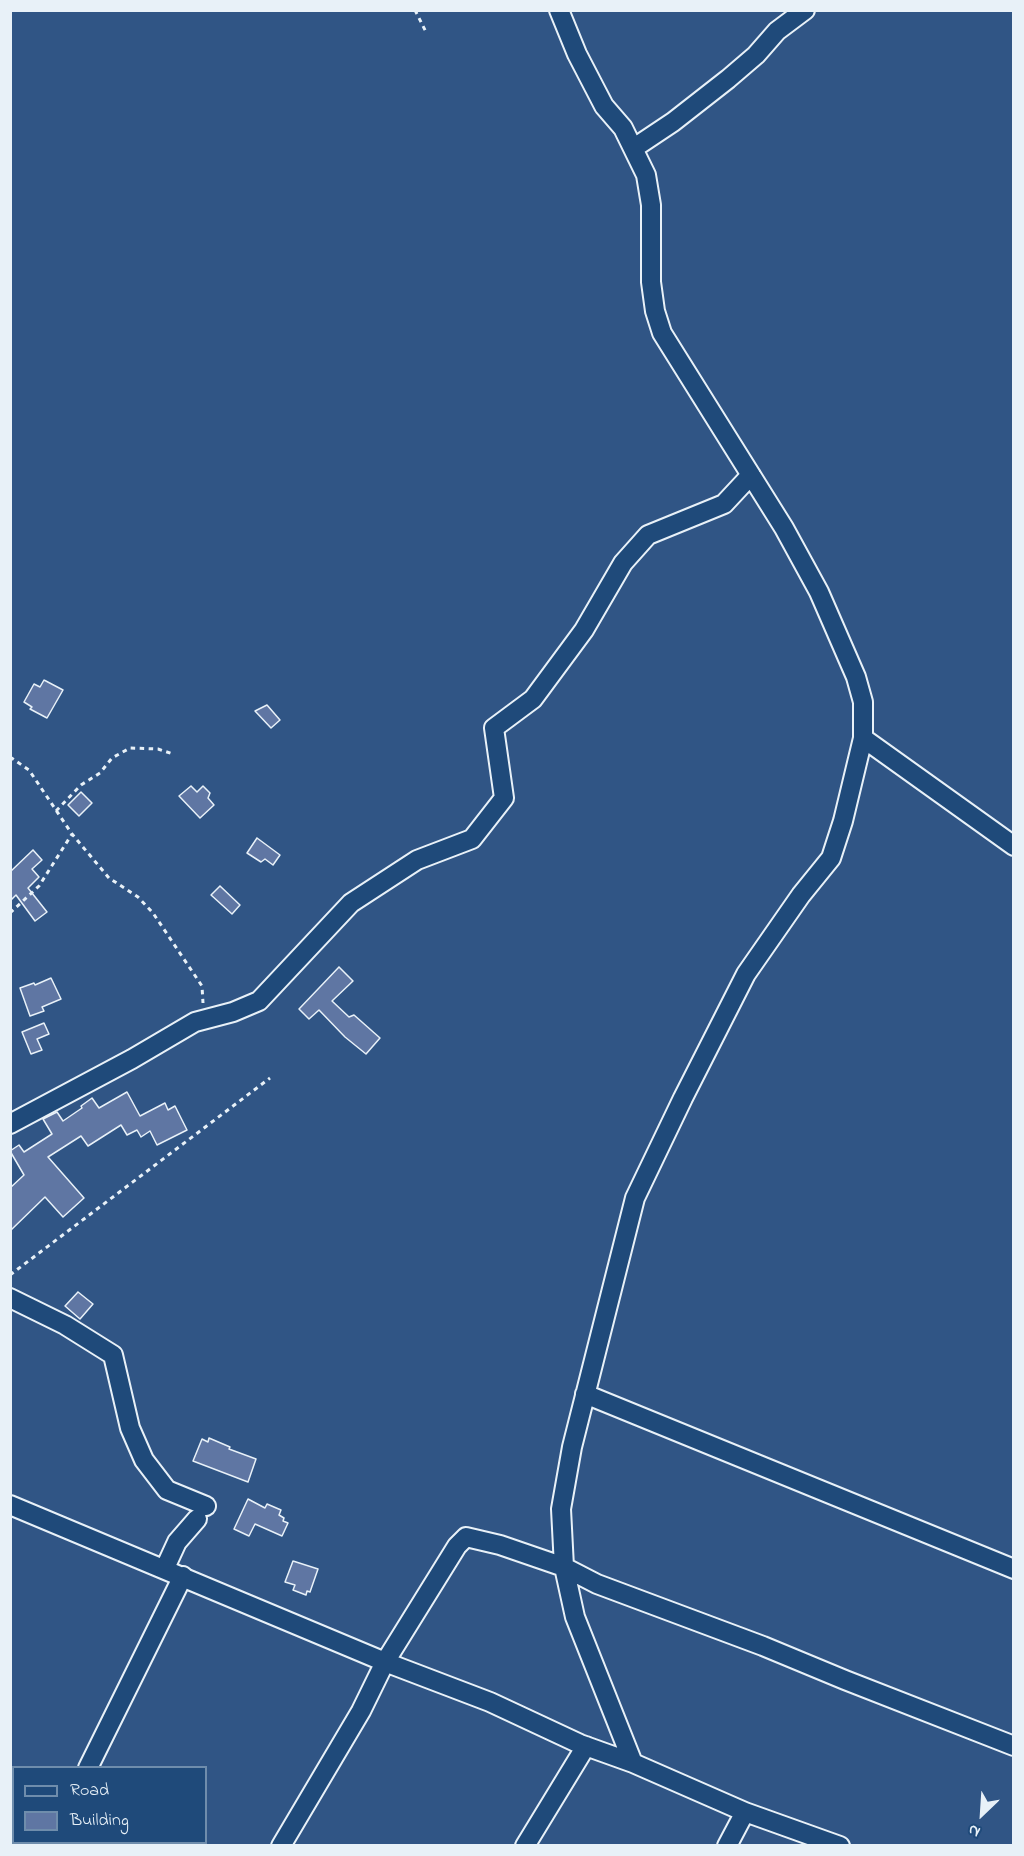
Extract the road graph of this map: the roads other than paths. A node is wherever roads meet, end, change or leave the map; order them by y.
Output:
1 (559, 10) edge
2 (805, 10) edge
3 (634, 148) junction
4 (751, 475) junction
5 (862, 738) junction
6 (1014, 846) edge
7 (10, 1124) edge
8 (10, 1298) edge
9 (585, 1394) junction
10 (10, 1504) edge
11 (564, 1567) junction
12 (165, 1568) junction
13 (1014, 1569) edge
14 (183, 1576) junction
15 (385, 1662) junction
16 (586, 1746) junction
17 (1014, 1746) edge
18 (633, 1763) junction
19 (88, 1766) edge
20 (745, 1812) junction
21 (281, 1845) edge
22 (525, 1845) edge
23 (727, 1845) edge
24 (840, 1845) edge

1 - 3 street
2 - 3 street
3 - 4 street
4 - 5 street
4 - 7 street
5 - 6 street
5 - 9 street
8 - 12 street
9 - 11 street
9 - 13 street
10 - 12 street
11 - 15 street
11 - 17 street
11 - 18 street
12 - 14 street
14 - 15 street
14 - 19 street
15 - 16 street
15 - 21 street
16 - 18 street
16 - 22 street
18 - 20 street
20 - 23 street
20 - 24 street

